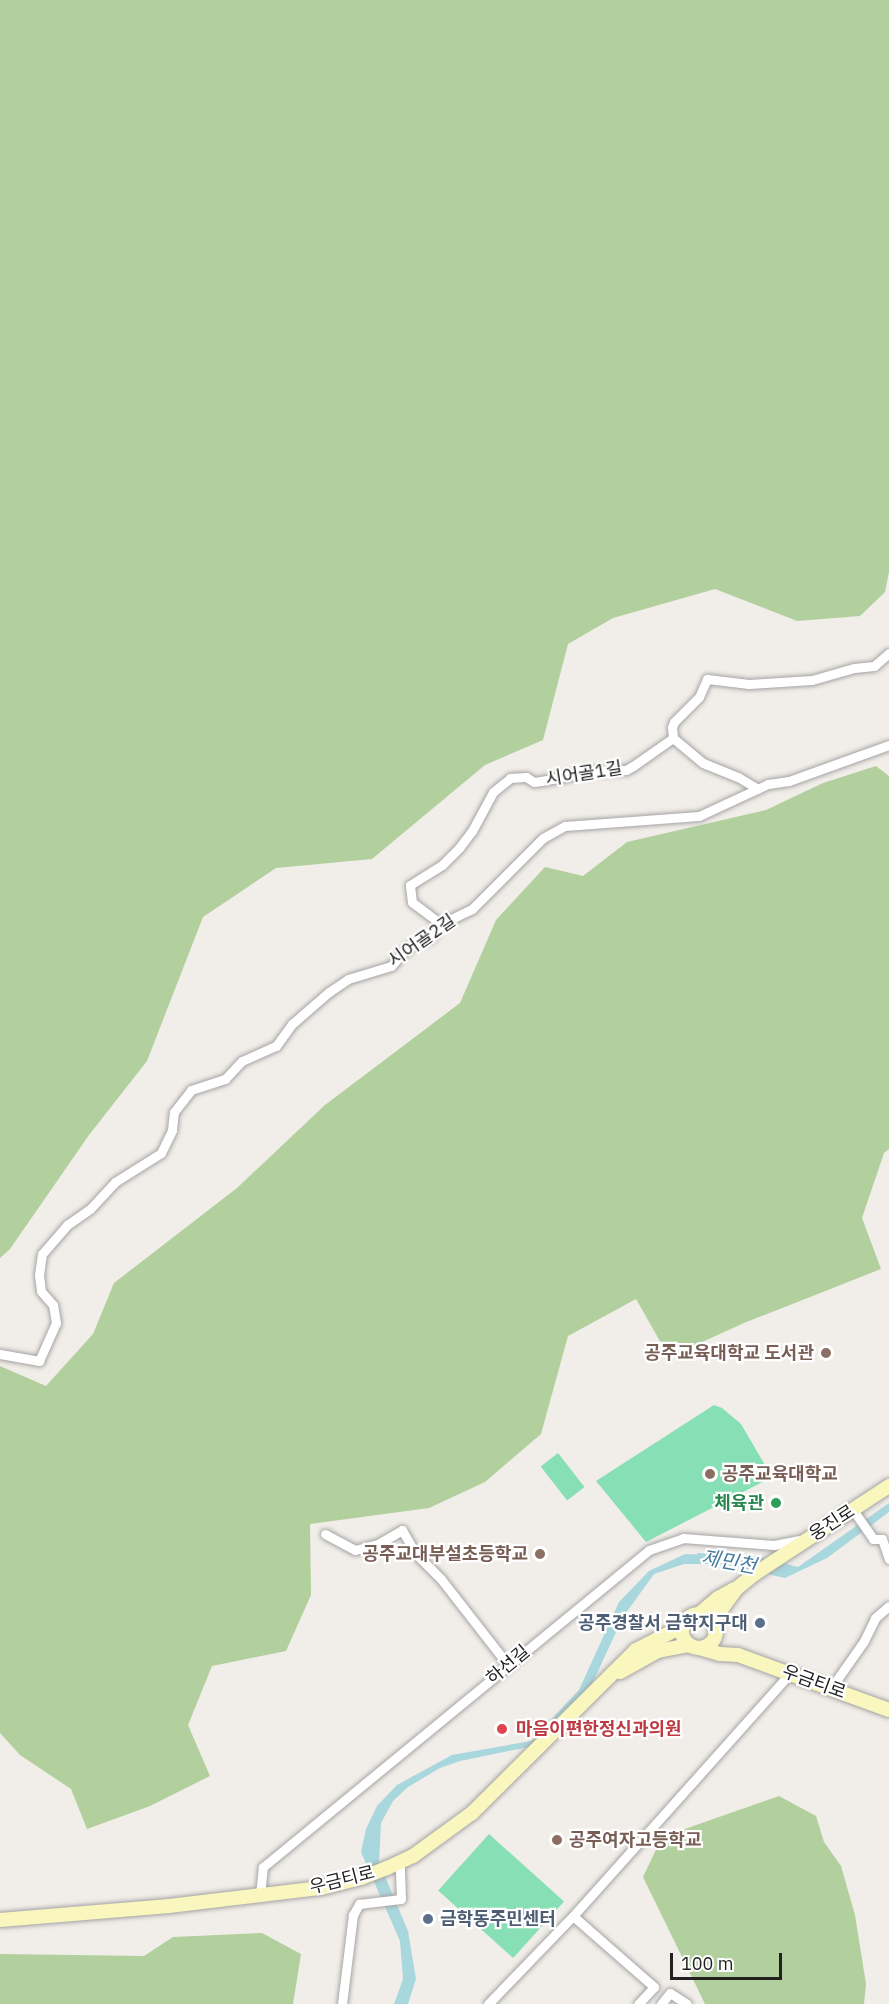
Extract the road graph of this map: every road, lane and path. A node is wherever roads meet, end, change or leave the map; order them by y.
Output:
1 (889, 653) edge
2 (885, 664) edge
3 (673, 738) junction
4 (889, 745) edge
5 (758, 789) junction
6 (441, 924) junction
7 (0, 1354) edge
8 (889, 1486) edge
9 (856, 1516) junction
10 (325, 1534) dead end
11 (881, 1537) edge
12 (809, 1538) junction
13 (889, 1559) edge
14 (736, 1589) junction
15 (889, 1606) edge
16 (699, 1614) junction
17 (712, 1621) junction
18 (683, 1626) junction
19 (715, 1636) junction
20 (694, 1646) junction
21 (738, 1654) junction
22 (508, 1665) junction
23 (790, 1673) junction
24 (613, 1675) junction
25 (831, 1689) junction
26 (889, 1710) edge
27 (400, 1861) junction
28 (260, 1895) junction
29 (573, 1916) junction
30 (0, 1920) edge
31 (342, 2004) edge
32 (488, 2004) edge
33 (638, 2004) edge
34 (661, 2004) edge
35 (687, 2004) edge

1 - 2 street
2 - 3 street
3 - 5 street
3 - 6 street, 시어골1길
4 - 5 street, 시어골2길
5 - 6 street, 시어골2길
6 - 7 street, 시어골2길
8 - 9 main road, 웅진로
9 - 11 street
9 - 12 main road, 웅진로
10 - 22 street
11 - 13 street
12 - 14 main road, 웅진로
12 - 22 street, 하선길
14 - 16 main road
14 - 17 main road
15 - 25 street
16 - 17 main road
16 - 18 main road
17 - 19 main road
18 - 20 main road
18 - 24 main road, 우금티로
19 - 20 main road
19 - 21 main road, 우금티로
20 - 21 main road, 우금티로
20 - 24 main road, 우금티로
21 - 23 main road, 우금티로
22 - 28 street, 하선길
23 - 25 main road, 우금티로
23 - 29 street
24 - 27 main road, 우금티로
25 - 26 main road, 우금티로
27 - 28 main road, 우금티로
27 - 31 street
28 - 30 main road, 우금티로
29 - 32 street
29 - 33 street
34 - 35 street

